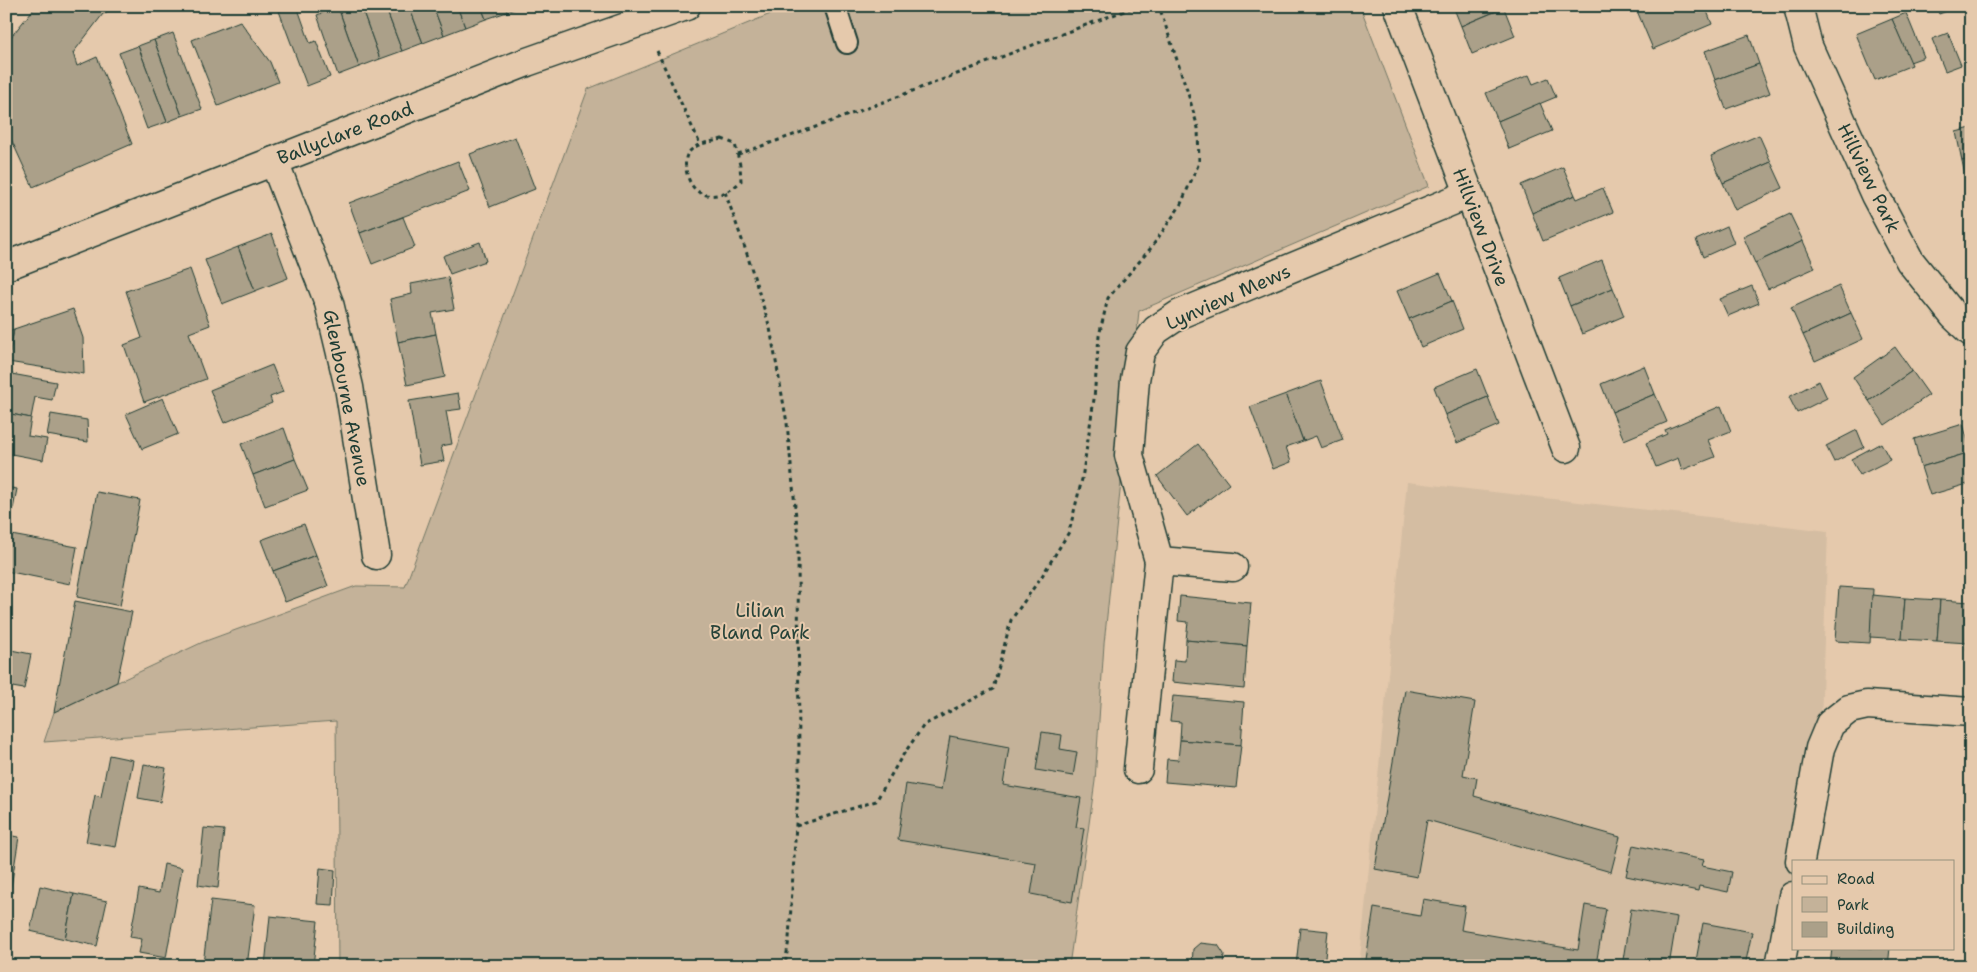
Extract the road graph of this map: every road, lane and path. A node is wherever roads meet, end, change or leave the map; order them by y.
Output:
1 (686, 6) edge
2 (835, 6) edge
3 (1138, 6) edge
4 (1159, 6) edge
5 (1398, 6) edge
6 (1798, 6) edge
7 (644, 21) junction
8 (847, 43) dead end
9 (700, 144) junction
10 (738, 154) junction
11 (274, 161) junction
12 (725, 192) junction
13 (1468, 194) junction
14 (6, 266) edge
15 (1971, 332) edge
16 (1566, 448) dead end
17 (376, 555) dead end
18 (1159, 561) junction
19 (1233, 567) dead end
20 (1971, 712) edge
21 (1138, 769) dead end
22 (796, 826) junction
23 (1800, 860) edge
24 (1792, 901) edge
25 (784, 966) edge
26 (1780, 966) edge

1 - 7 street, Ballyclare Road
2 - 8 lane
3 - 10 path
4 - 22 path
5 - 13 street, Hillview Drive
6 - 15 street, Hillview Park
7 - 9 path
7 - 11 street, Ballyclare Road
9 - 10 path
9 - 12 path
10 - 12 path
11 - 14 street, Ballyclare Road
11 - 17 street, Glenbourne Avenue
12 - 22 path
13 - 16 street, Hillview Drive
13 - 18 street, Lynview Mews
18 - 19 street
18 - 21 street, Lynview Mews
20 - 23 street
22 - 25 path
24 - 26 street

